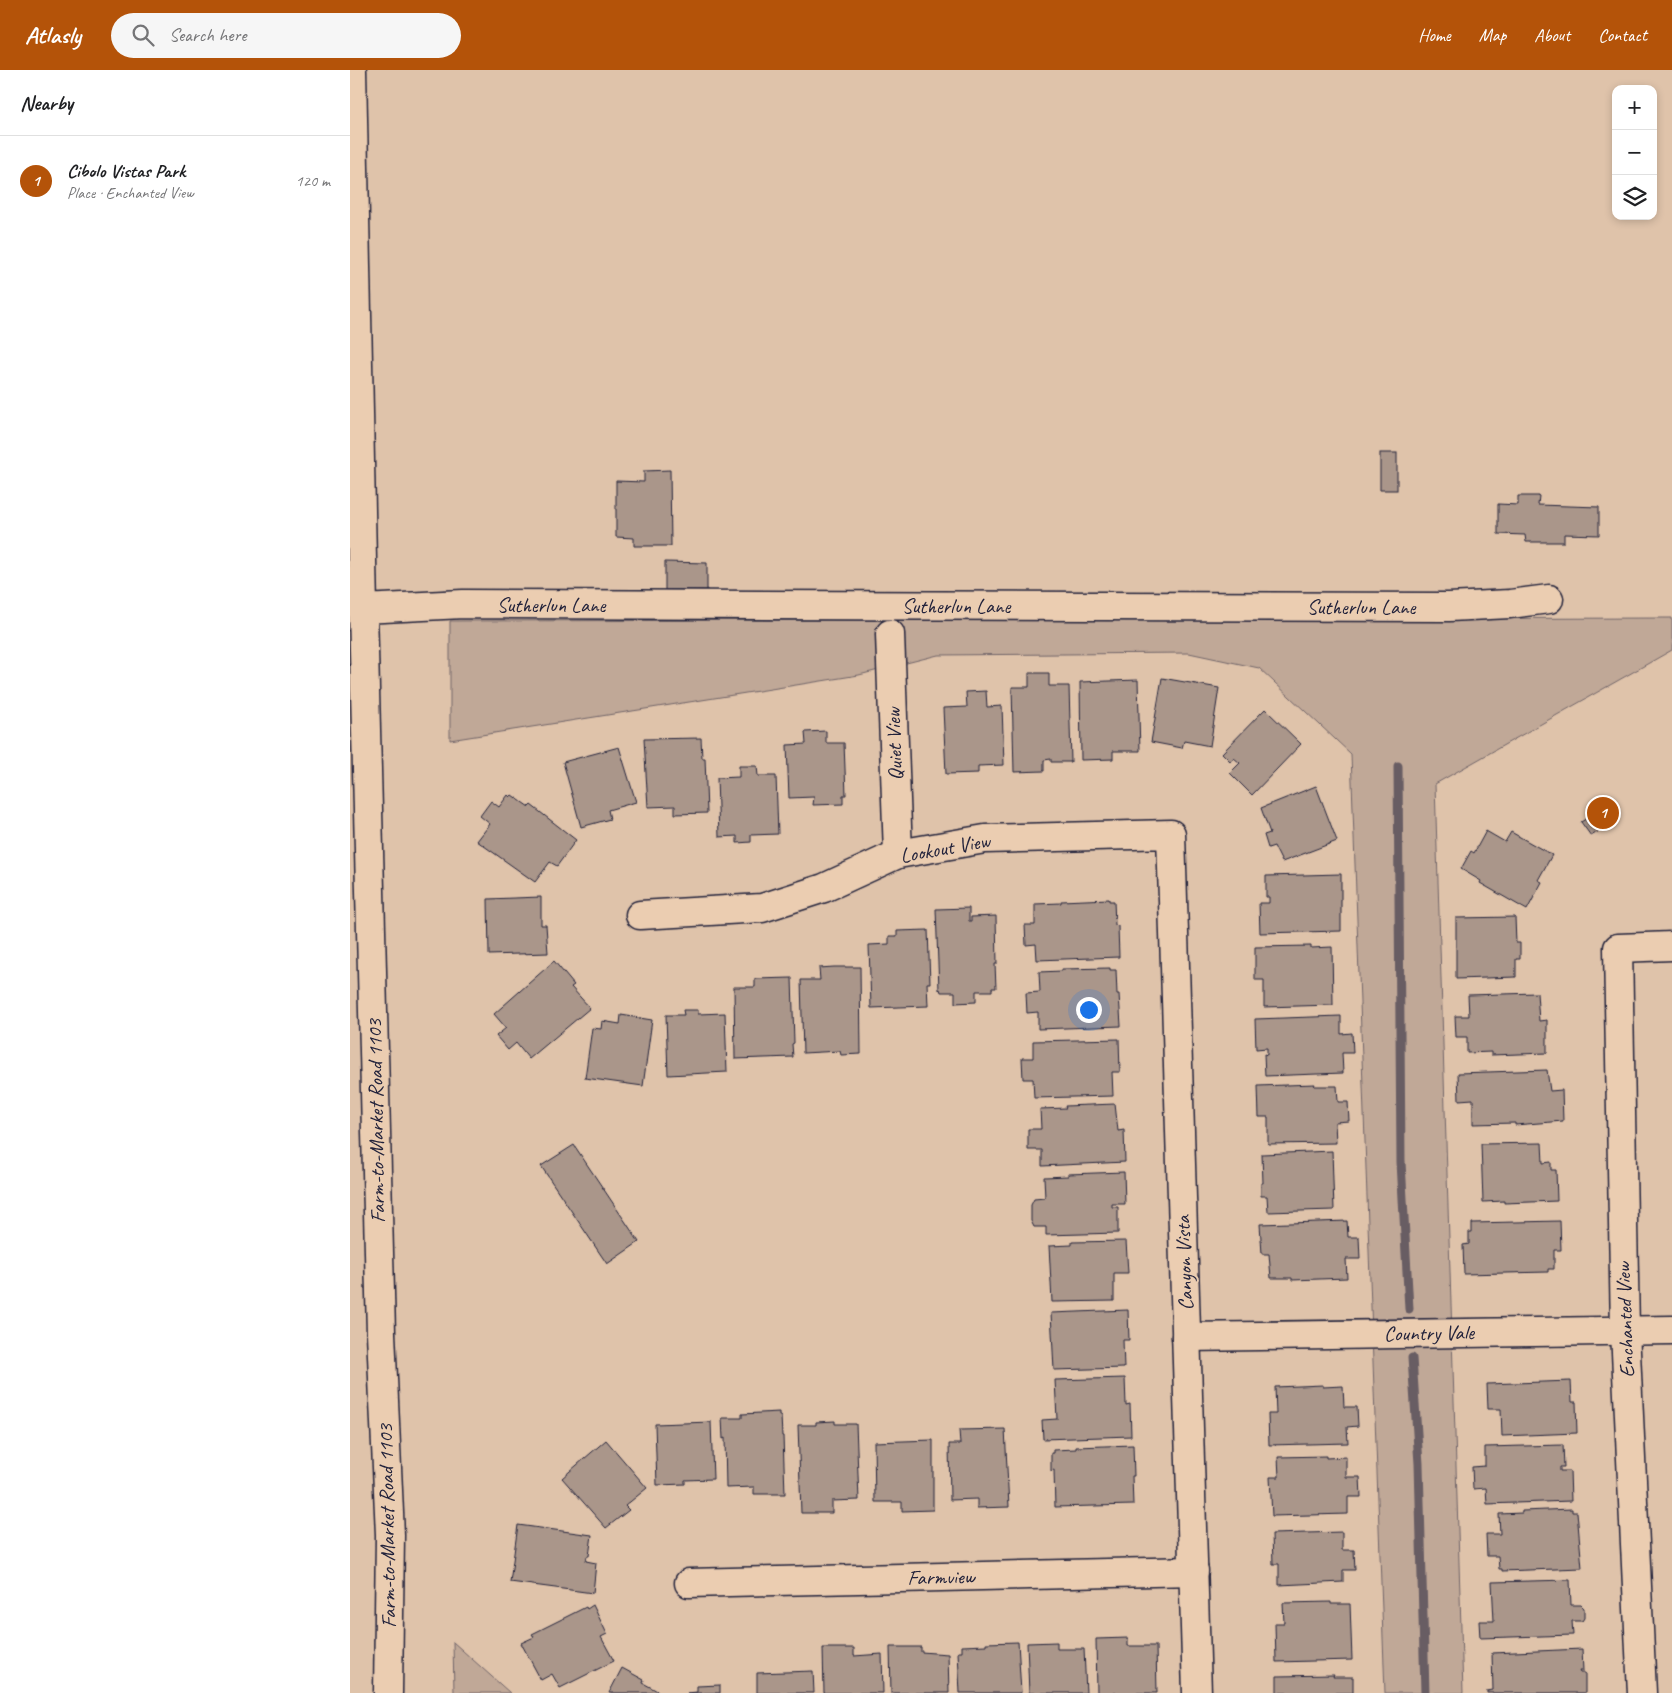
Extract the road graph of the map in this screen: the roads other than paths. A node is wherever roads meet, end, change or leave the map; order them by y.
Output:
1 (352, 72) edge
2 (1549, 599) dead end
3 (363, 609) junction
4 (890, 634) dead end
5 (1171, 834) joint
6 (898, 854) junction
7 (640, 915) dead end
8 (1672, 946) edge
9 (1672, 1330) edge
10 (1625, 1331) junction
11 (1186, 1337) junction
12 (1194, 1571) junction
13 (689, 1583) dead end
14 (388, 1693) edge
15 (1197, 1693) edge
16 (1642, 1693) edge

1 - 3 street, Farm-to-Market Road 1103
2 - 3 street, Sutherlun Lane
3 - 14 street, Farm-to-Market Road 1103
4 - 6 street, Quiet View
5 - 6 street, Lookout View
5 - 11 street, Canyon Vista
6 - 7 street, Lookout View
8 - 10 street, Enchanted View
9 - 10 street, Country Vale
10 - 11 street, Country Vale
10 - 16 street, Enchanted View
11 - 12 street, Canyon Vista
12 - 13 street, Farmview
12 - 15 street, Canyon Vista

